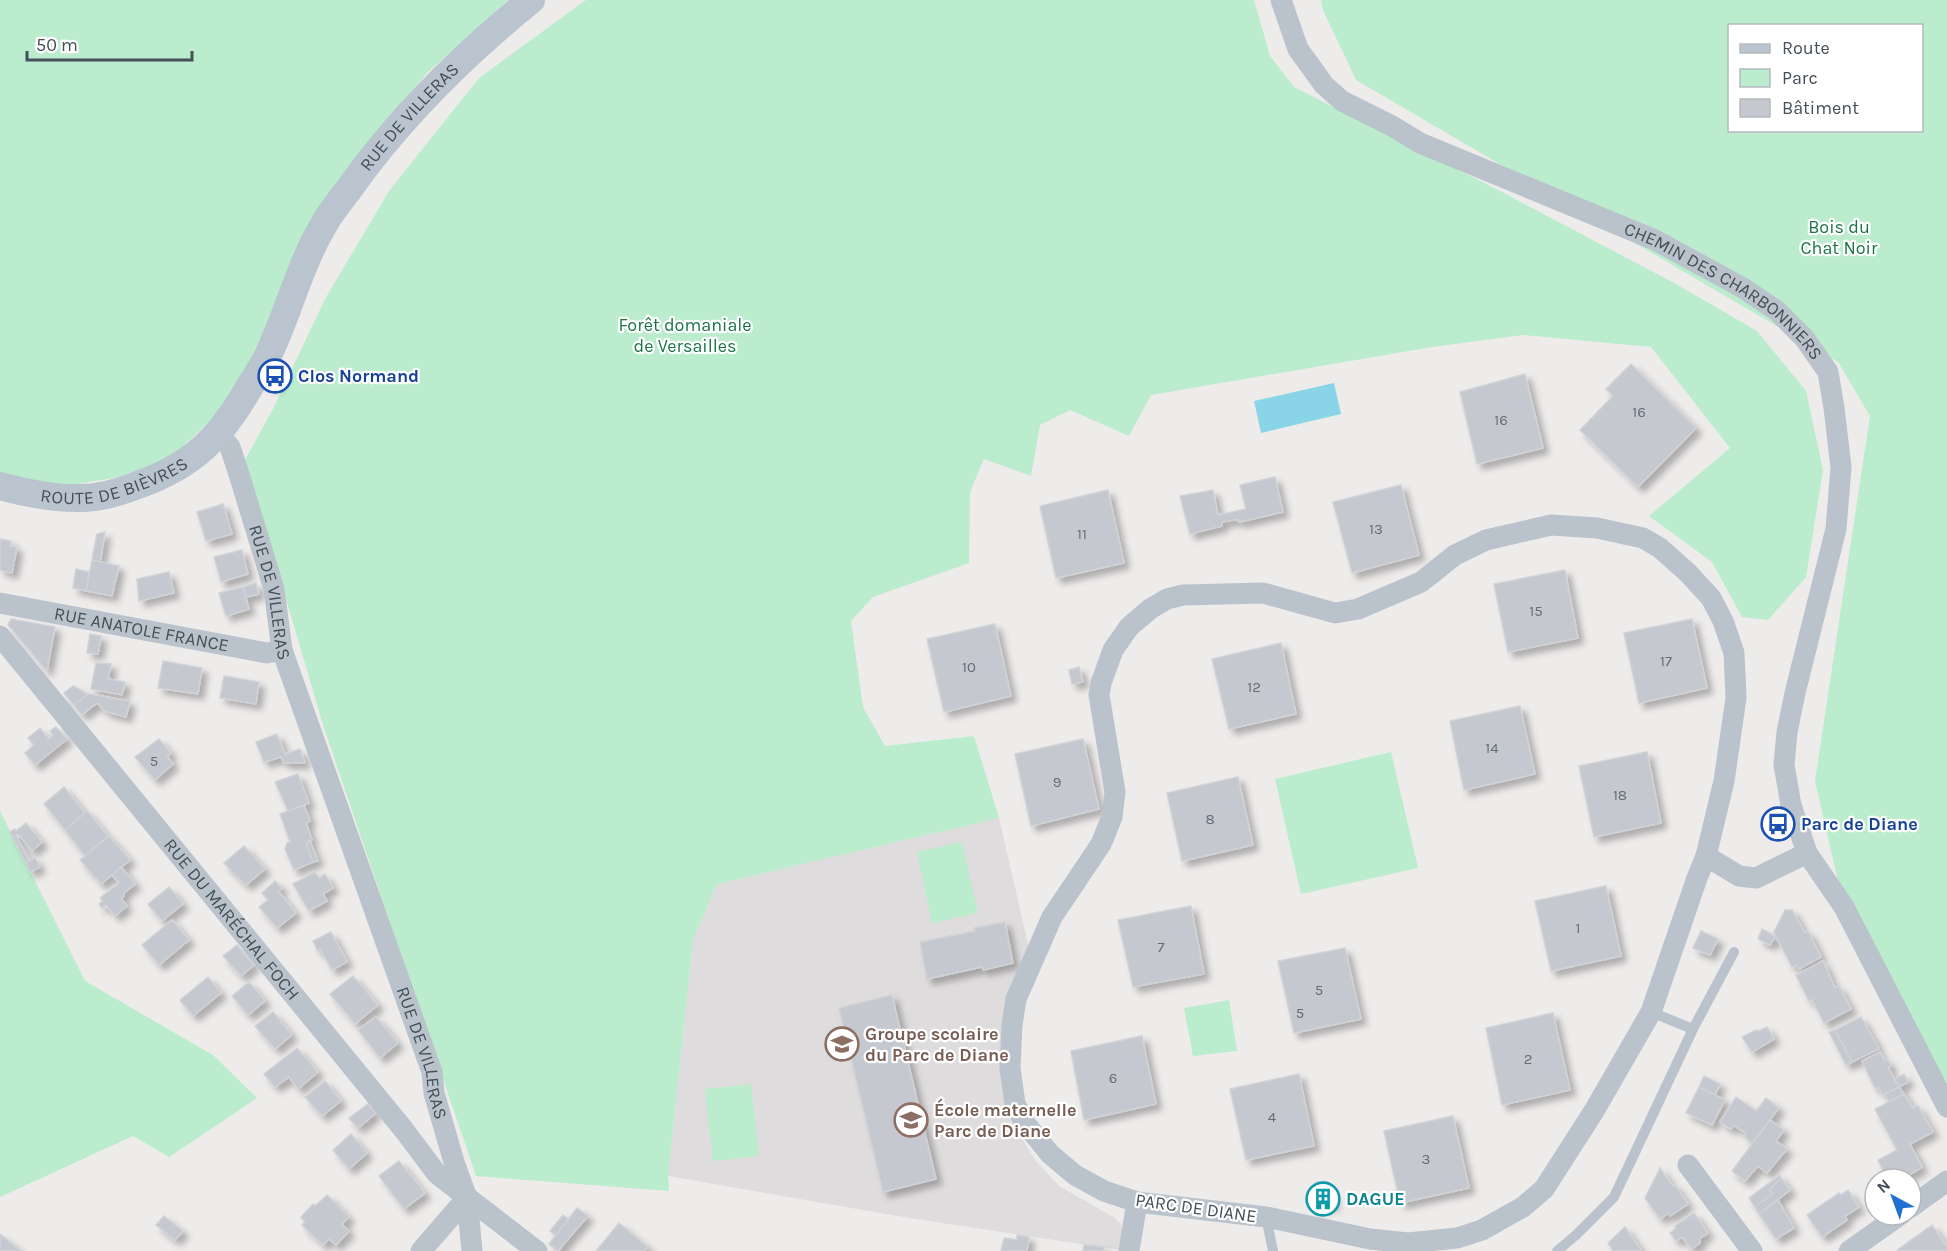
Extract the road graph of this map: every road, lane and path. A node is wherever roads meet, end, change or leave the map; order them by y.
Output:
1 (531, 0) edge
2 (1281, 0) edge
3 (219, 434) junction
4 (0, 486) edge
5 (0, 603) edge
6 (0, 636) edge
7 (282, 650) junction
8 (1808, 853) junction
9 (1706, 856) junction
10 (1734, 952) dead end
11 (1651, 1012) junction
12 (1694, 1029) junction
13 (1947, 1107) edge
14 (1688, 1165) dead end
15 (445, 1168) junction
16 (1947, 1182) edge
17 (467, 1198) junction
18 (1923, 1199) edge
19 (1137, 1202) junction
20 (1266, 1217) junction
21 (1883, 1227) edge
22 (1458, 1245) edge
23 (421, 1251) edge
24 (472, 1251) edge
25 (537, 1251) edge
26 (1129, 1251) edge
27 (1273, 1251) edge
28 (1557, 1251) edge
29 (1752, 1251) edge
30 (1849, 1251) edge

1 - 3 street, RUE DE VILLERAS
2 - 8 street, CHEMIN DES CHARBONNIERS
3 - 4 street, ROUTE DE BIÈVRES
3 - 7 street, RUE DE VILLERAS
5 - 7 street, RUE ANATOLE FRANCE
6 - 15 street, RUE DU MARÉCHAL FOCH
7 - 15 street, RUE DE VILLERAS
8 - 9 street
8 - 13 street, CHEMIN DES CHARBONNIERS
9 - 11 street, PARC DE DIANE
9 - 19 street, PARC DE DIANE
10 - 12 lane
11 - 12 lane
11 - 22 street, PARC DE DIANE
12 - 28 lane
14 - 29 street
15 - 17 street, RUE DE VILLERAS
16 - 18 street
17 - 23 street
17 - 24 street, RUE DE VILLERAS
17 - 25 street
19 - 20 street, PARC DE DIANE
19 - 26 street
20 - 22 street, PARC DE DIANE
20 - 27 lane
21 - 30 street

